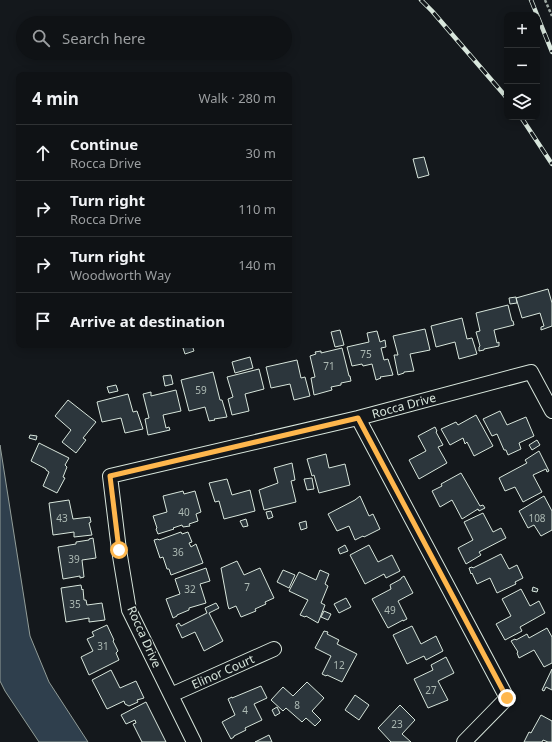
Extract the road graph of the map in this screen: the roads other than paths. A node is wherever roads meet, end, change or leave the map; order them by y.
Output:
1 (552, 412) edge
2 (358, 418) junction
3 (274, 649) dead end
4 (171, 695) junction
5 (194, 742) edge
6 (464, 742) edge

1 - 2 street, Rocca Drive
2 - 4 street, Rocca Drive
2 - 6 street
3 - 4 street, Elinor Court
4 - 5 street, Rocca Drive

